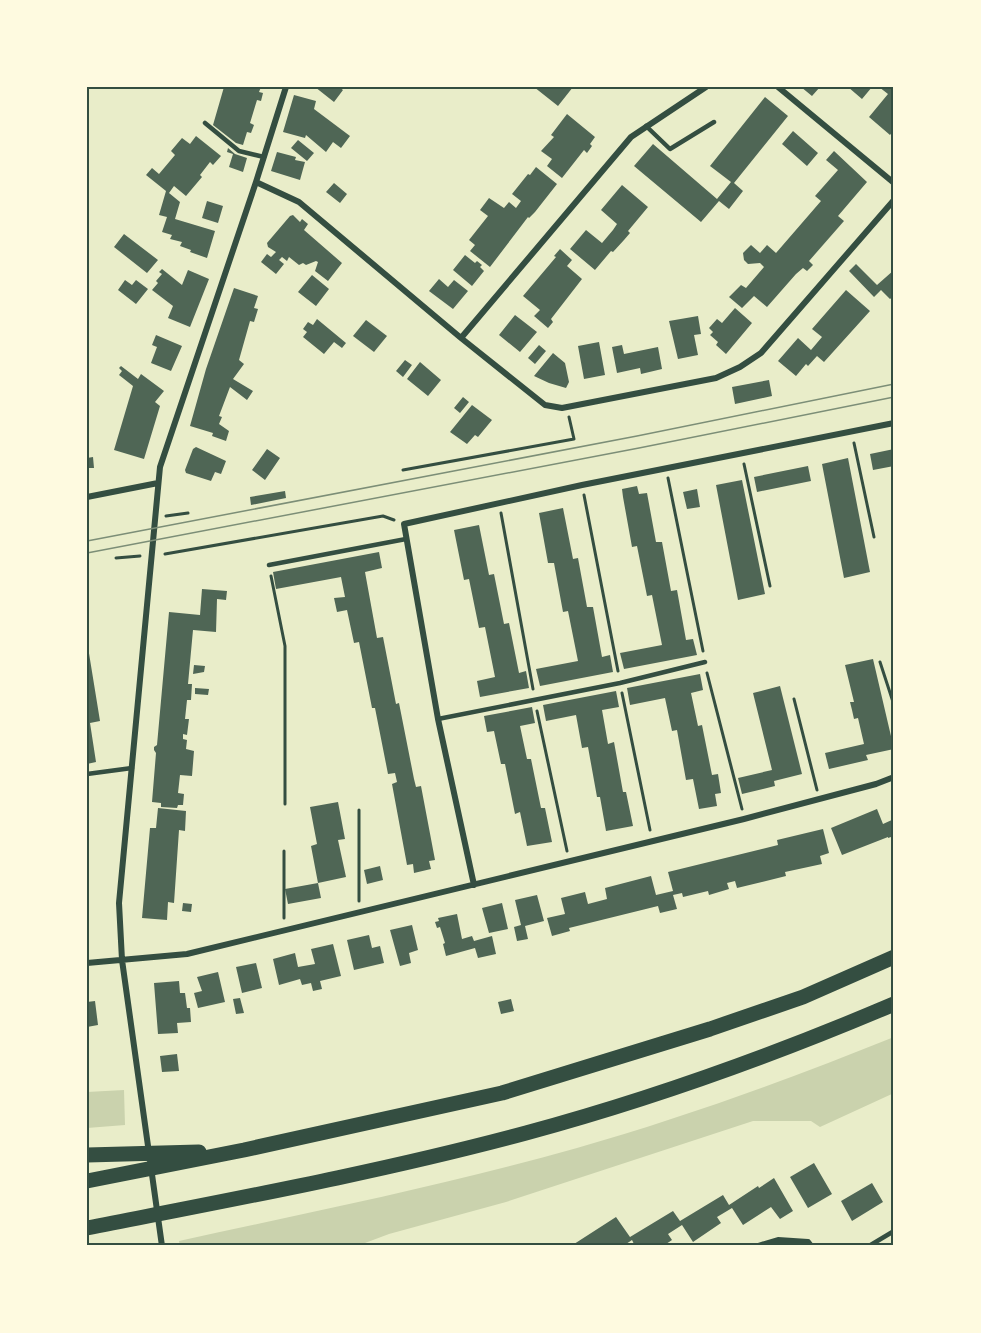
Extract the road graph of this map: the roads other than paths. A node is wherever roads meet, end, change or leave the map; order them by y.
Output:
1 (286, 87) edge
2 (706, 87) edge
3 (778, 87) edge
4 (714, 122) dead end
5 (205, 123) dead end
6 (646, 126) junction
7 (264, 158) junction
8 (256, 182) junction
9 (894, 183) edge
10 (894, 200) edge
11 (460, 338) junction
12 (894, 423) edge
13 (159, 483) junction
14 (87, 497) edge
15 (406, 539) junction
16 (269, 566) road end
17 (705, 662) road end
18 (438, 719) junction
19 (132, 768) junction
20 (87, 774) edge
21 (894, 777) edge
22 (474, 885) junction
23 (894, 957) edge
24 (122, 960) junction
25 (87, 963) edge
26 (894, 1004) edge
27 (244, 1150) junction
28 (87, 1155) edge
29 (87, 1181) edge
30 (87, 1228) edge
31 (894, 1231) edge
32 (162, 1246) edge
33 (758, 1246) edge
34 (811, 1246) edge
35 (869, 1246) edge

1 - 7 street
2 - 6 street
3 - 9 street
4 - 6 lane
5 - 7 lane
6 - 11 street
7 - 8 street
8 - 11 street
8 - 13 street
10 - 11 street
12 - 15 street
13 - 14 street
13 - 19 street
15 - 16 lane
15 - 18 street
17 - 18 lane
18 - 22 street
19 - 20 lane
19 - 24 street
21 - 22 street
22 - 24 street
23 - 27 highway
24 - 25 street
24 - 32 street
26 - 30 highway
27 - 28 highway
27 - 29 highway
31 - 35 lane
33 - 34 street

